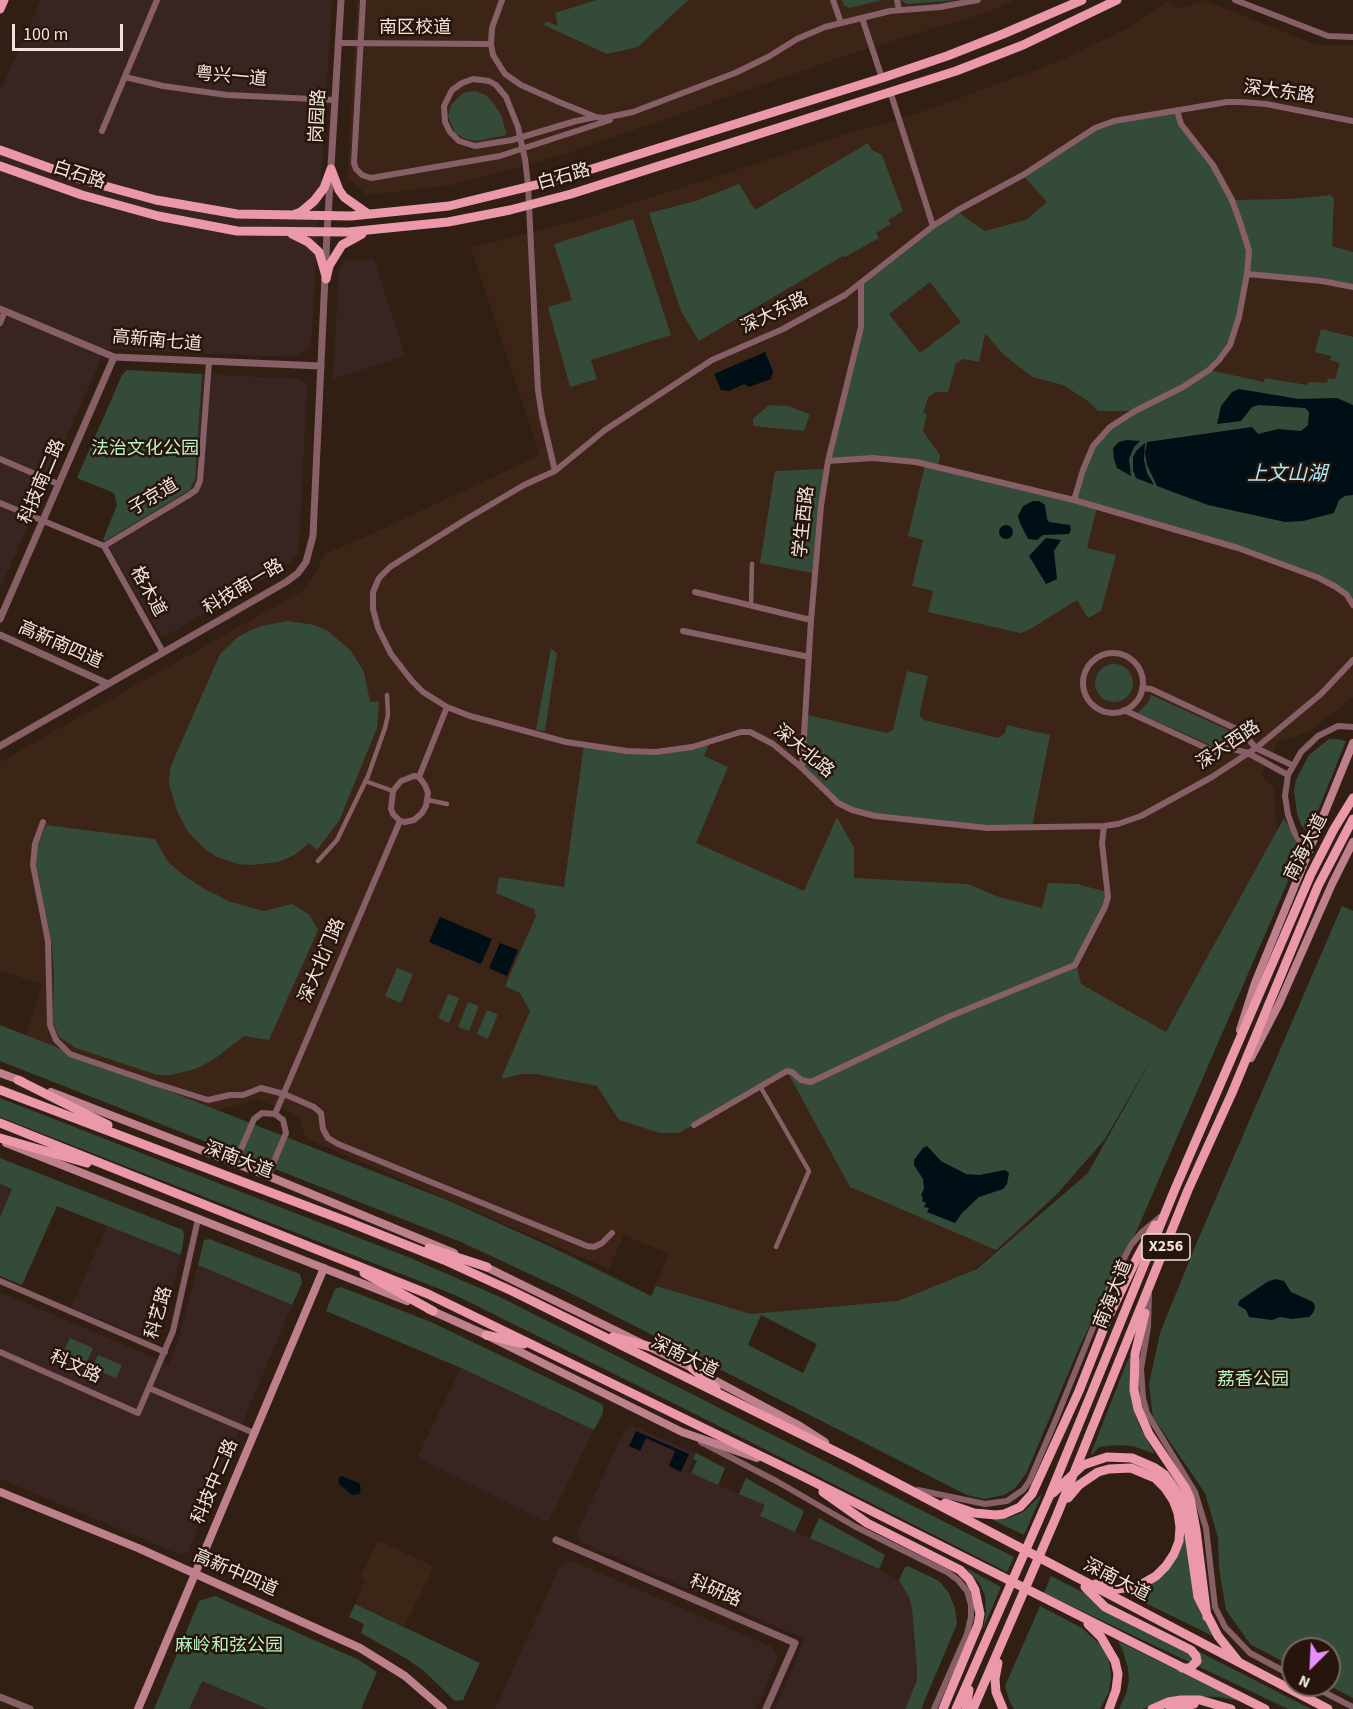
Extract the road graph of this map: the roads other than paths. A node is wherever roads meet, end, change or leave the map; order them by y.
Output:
1 (4, 0) edge
2 (158, 0) edge
3 (341, 0) edge
4 (363, 0) edge
5 (501, 0) edge
6 (833, 0) edge
7 (897, 0) edge
8 (978, 0) edge
9 (1082, 0) edge
10 (1117, 0) edge
11 (1234, 0) edge
12 (0, 9) edge
13 (899, 10) junction
14 (862, 18) junction
15 (841, 23) junction
16 (1353, 37) edge
17 (339, 43) junction
18 (361, 43) junction
19 (491, 44) junction
20 (125, 77) junction
21 (882, 78) junction
22 (890, 91) junction
23 (335, 100) junction
24 (1177, 110) junction
25 (633, 112) junction
26 (596, 117) junction
27 (1353, 120) edge
28 (102, 130) dead end
29 (0, 150) edge
30 (0, 166) edge
31 (331, 169) junction
32 (370, 215) junction
33 (290, 216) junction
34 (329, 217) junction
35 (933, 226) junction
36 (369, 231) junction
37 (287, 232) junction
38 (327, 233) junction
39 (1247, 274) junction
40 (326, 279) junction
41 (861, 284) junction
42 (1353, 287) edge
43 (2, 310) edge
44 (0, 322) edge
45 (114, 357) junction
46 (209, 362) junction
47 (321, 366) junction
48 (0, 459) edge
49 (828, 461) junction
50 (555, 471) junction
51 (58, 484) junction
52 (1074, 500) junction
53 (0, 503) edge
54 (43, 521) junction
55 (104, 546) junction
56 (752, 564) dead end
57 (694, 592) dead end
58 (1353, 605) edge
59 (751, 606) junction
60 (0, 619) edge
61 (811, 620) junction
62 (683, 631) dead end
63 (0, 635) edge
64 (163, 652) junction
65 (809, 657) junction
66 (1353, 660) edge
67 (108, 684) junction
68 (1142, 688) junction
69 (387, 695) dead end
70 (447, 707) junction
71 (1124, 710) junction
72 (1353, 727) edge
73 (1353, 743) edge
74 (0, 746) edge
75 (1256, 748) junction
76 (1248, 753) junction
77 (1350, 753) edge
78 (1292, 765) junction
79 (802, 768) junction
80 (1287, 775) junction
81 (419, 777) junction
82 (365, 781) junction
83 (393, 791) junction
84 (1353, 798) edge
85 (428, 800) junction
86 (447, 804) dead end
87 (1353, 819) edge
88 (400, 821) junction
89 (43, 822) dead end
90 (1104, 826) junction
91 (1353, 843) edge
92 (1307, 854) junction
93 (318, 861) dead end
94 (1228, 1068) junction
95 (0, 1073) edge
96 (18, 1080) junction
97 (760, 1086) junction
98 (0, 1090) edge
99 (1232, 1093) junction
100 (284, 1094) junction
101 (275, 1114) junction
102 (0, 1123) edge
103 (694, 1125) dead end
104 (0, 1140) edge
105 (142, 1143) junction
106 (235, 1163) junction
107 (130, 1176) junction
108 (268, 1176) junction
109 (1175, 1189) junction
110 (1160, 1217) junction
111 (198, 1218) junction
112 (346, 1221) junction
113 (612, 1233) dead end
114 (776, 1247) dead end
115 (322, 1250) junction
116 (487, 1267) junction
117 (324, 1268) junction
118 (1156, 1272) junction
119 (0, 1281) edge
120 (1149, 1294) junction
121 (433, 1311) junction
122 (594, 1332) junction
123 (486, 1335) junction
124 (651, 1347) junction
125 (544, 1349) junction
126 (0, 1352) edge
127 (165, 1352) junction
128 (692, 1368) junction
129 (149, 1388) junction
130 (729, 1399) junction
131 (138, 1413) joint
132 (682, 1432) junction
133 (254, 1433) junction
134 (853, 1460) junction
135 (780, 1466) junction
136 (800, 1475) junction
137 (907, 1488) junction
138 (0, 1492) edge
139 (1049, 1497) junction
140 (1058, 1515) junction
141 (556, 1540) dead end
142 (195, 1574) junction
143 (1077, 1579) junction
144 (1074, 1614) junction
145 (1207, 1617) junction
146 (1008, 1629) junction
147 (1241, 1664) junction
148 (1182, 1668) junction
149 (1281, 1670) edge
150 (972, 1673) junction
151 (0, 1697) edge
152 (1333, 1697) edge
153 (1219, 1704) junction
154 (1353, 1707) edge
155 (30, 1709) edge
156 (138, 1709) edge
157 (443, 1709) edge
158 (766, 1709) edge
159 (934, 1709) edge
160 (944, 1709) edge
161 (956, 1709) edge
162 (966, 1709) edge
163 (973, 1709) edge
164 (1003, 1709) edge
165 (1109, 1709) edge
166 (1152, 1709) edge
167 (1170, 1709) edge
168 (1231, 1709) edge
169 (1265, 1709) edge
170 (1328, 1709) edge

1 - 12 main road
2 - 20 street
3 - 17 street, 岗园路
4 - 18 street
5 - 19 street
6 - 15 street
7 - 13 street
8 - 13 street
9 - 21 main road, 白石路
10 - 22 main road, 白石路
11 - 16 street
13 - 14 street
14 - 15 street
14 - 21 street
15 - 25 street
17 - 18 street, 南区校道
17 - 23 street, 岗园路
18 - 19 street, 南区校道
18 - 25 street
19 - 26 street
20 - 23 street, 粤兴一道
20 - 28 street
21 - 32 main road, 白石路
22 - 35 street
22 - 36 main road, 白石路
23 - 31 street, 岗园路
24 - 27 street, 深大东路
24 - 35 street, 深大东路
24 - 39 street
25 - 26 street
26 - 50 street
29 - 33 main road, 白石路
30 - 37 main road, 白石路
31 - 32 main road
31 - 33 main road
31 - 34 street, 岗园路
32 - 34 main road, 白石路
33 - 34 main road, 白石路
34 - 38 street, 岗园路
35 - 41 street, 深大东路
36 - 38 main road, 白石路
36 - 40 main road
37 - 38 main road, 白石路
37 - 40 main road
38 - 40 street, 科技南一路
39 - 42 street
39 - 52 street
40 - 47 street, 科技南一路
41 - 49 street, 学生西路
41 - 50 street, 深大东路
43 - 44 street
43 - 45 street, 高新南七道
45 - 46 street, 高新南七道
45 - 51 street, 科技南二路
46 - 47 street, 高新南七道
46 - 55 street, 子京道
47 - 64 street, 科技南一路
48 - 51 street
49 - 52 street
49 - 61 street, 学生西路
50 - 70 street, 深大东路
51 - 54 street, 科技南二路
52 - 58 street
53 - 54 street
54 - 55 street
54 - 60 street, 科技南二路
55 - 64 street, 格木道
56 - 59 street
57 - 59 street
59 - 61 street
61 - 65 street, 学生西路
62 - 65 street
63 - 67 street, 高新南四道
64 - 67 street, 科技南一路
65 - 79 street, 学生西路
66 - 75 street, 深大西路
67 - 74 street, 科技南一路
68 - 71 street
68 - 71 street
68 - 75 street
69 - 82 street
70 - 79 street, 深大北路
70 - 81 street
71 - 76 street
72 - 78 street
73 - 77 main road
75 - 76 street, 深大西路
75 - 78 street
76 - 80 street
76 - 90 street, 深大西路
77 - 92 main road
78 - 80 street
79 - 90 street, 深大北路
80 - 92 street
81 - 83 street
81 - 85 street
82 - 83 street
82 - 93 street
83 - 88 street
84 - 94 main road, 南海大道 / X256
85 - 86 street
85 - 88 street
87 - 99 main road, 南海大道 / X256
88 - 100 street, 深大北门路
89 - 100 street
90 - 97 street
91 - 99 main road
92 - 94 main road
94 - 109 main road, 南海大道 / X256
95 - 96 main road
96 - 105 main road
96 - 106 main road
97 - 103 street
97 - 114 street
98 - 105 main road, 深南大道
99 - 118 main road, 南海大道 / X256
100 - 101 street, 深大北门路
100 - 113 street
101 - 106 street
101 - 108 street
102 - 107 main road
104 - 107 main road
104 - 111 main road
105 - 112 main road, 深南大道
106 - 108 main road
107 - 115 main road
108 - 116 main road
109 - 110 main road
109 - 139 main road, 南海大道 / X256
110 - 137 street
110 - 137 main road
111 - 117 main road
111 - 127 street, 科艺路
112 - 116 main road
112 - 122 main road, 深南大道
115 - 121 main road
115 - 125 main road
116 - 124 main road
117 - 121 main road
117 - 133 main road, 科技中二路
118 - 120 main road
118 - 140 main road, 南海大道 / X256
119 - 127 street
120 - 145 main road
120 - 149 street
121 - 123 main road
122 - 124 main road
122 - 130 main road, 深南大道
123 - 125 main road
123 - 132 main road
124 - 128 main road
125 - 135 main road
126 - 131 street, 科文路
127 - 129 street, 科艺路
128 - 130 main road
128 - 134 main road
129 - 131 street, 科艺路
129 - 133 street
130 - 134 main road, 深南大道
132 - 135 main road
132 - 159 street
133 - 142 main road, 科技中二路
134 - 137 main road, 深南大道
135 - 136 main road
136 - 144 main road
136 - 160 main road
137 - 143 main road, 深南大道
138 - 142 main road, 高新中四道
139 - 145 main road
139 - 150 main road, 南海大道 / X256
140 - 143 main road
140 - 146 main road, 南海大道 / X256
141 - 158 street, 科研路
142 - 156 main road, 科技中二路
142 - 157 main road, 高新中四道
143 - 147 main road, 深南大道
143 - 148 main road
144 - 148 main road
144 - 165 main road
145 - 147 main road
146 - 163 main road, 南海大道 / X256
146 - 164 main road
147 - 170 main road, 深南大道
148 - 169 main road
150 - 161 main road, 南海大道 / X256
150 - 162 main road
151 - 155 street
152 - 154 street
153 - 166 main road
153 - 167 main road
153 - 168 main road

